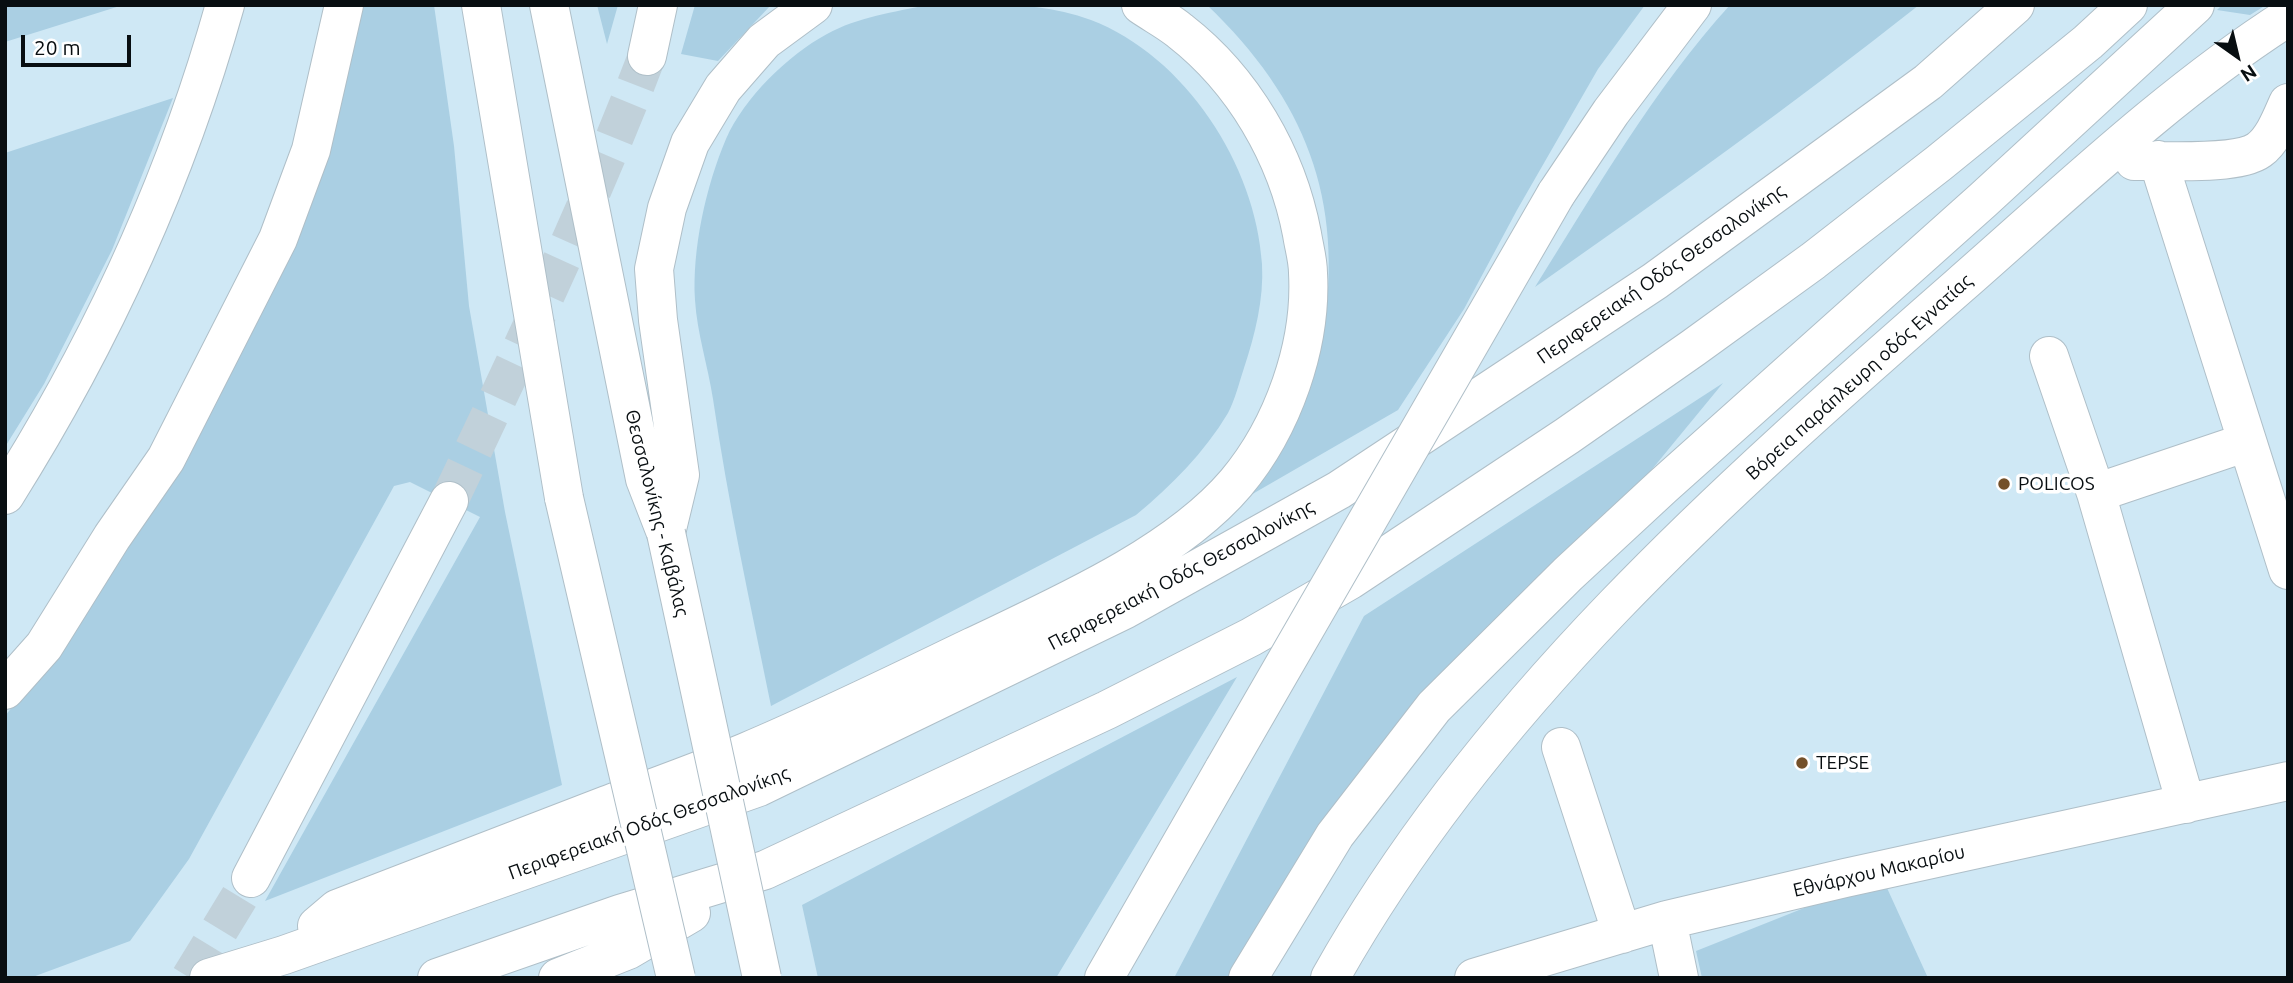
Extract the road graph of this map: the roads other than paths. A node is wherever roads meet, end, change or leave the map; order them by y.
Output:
1 (225, 5) edge
2 (344, 5) edge
3 (481, 5) edge
4 (549, 5) edge
5 (659, 5) edge
6 (813, 5) edge
7 (1141, 5) edge
8 (1692, 5) edge
9 (2015, 5) edge
10 (2128, 5) edge
11 (2195, 5) edge
12 (2288, 17) edge
13 (647, 56) tunnel mouth
14 (2288, 103) edge
15 (2158, 160) junction
16 (2101, 163) junction
17 (2049, 356) dead end
18 (2247, 442) junction
19 (663, 477) junction
20 (2096, 494) junction
21 (5, 495) edge
22 (449, 501) tunnel mouth
23 (2288, 570) edge
24 (5, 690) edge
25 (1561, 747) dead end
26 (2288, 781) edge
27 (2186, 804) junction
28 (765, 870) junction
29 (251, 878) tunnel mouth
30 (1667, 920) junction
31 (1622, 934) junction
32 (284, 955) junction
33 (209, 978) edge
34 (436, 978) edge
35 (558, 978) edge
36 (676, 978) edge
37 (762, 978) edge
38 (1104, 978) edge
39 (1248, 978) edge
40 (1330, 978) edge
41 (1474, 978) edge
42 (1679, 978) edge

1 - 21 main road
2 - 24 main road
3 - 36 main road, bridge
4 - 19 main road, Θεσσαλονίκης - Καβάλας
5 - 13 main road
6 - 19 main road
7 - 32 main road
8 - 38 main road, bridge
9 - 32 main road, Περιφερειακή Οδός Θεσσαλονίκης
10 - 28 main road
11 - 39 main road
12 - 16 main road, Βόρεια παράπλευρη οδός Εγνατίας
14 - 15 main road
15 - 16 main road
15 - 18 main road
16 - 40 main road, Βόρεια παράπλευρη οδός Εγνατίας
17 - 20 main road
18 - 20 main road
18 - 23 main road
19 - 37 main road, Θεσσαλονίκης - Καβάλας, bridge
20 - 27 main road
22 - 29 main road
25 - 31 main road
26 - 27 main road, Εθνάρχου Μακαρίου
27 - 30 main road, Εθνάρχου Μακαρίου
28 - 34 main road
28 - 35 main road
30 - 31 main road, Εθνάρχου Μακαρίου
30 - 42 main road
31 - 41 main road, Εθνάρχου Μακαρίου
32 - 33 main road, Περιφερειακή Οδός Θεσσαλονίκης

